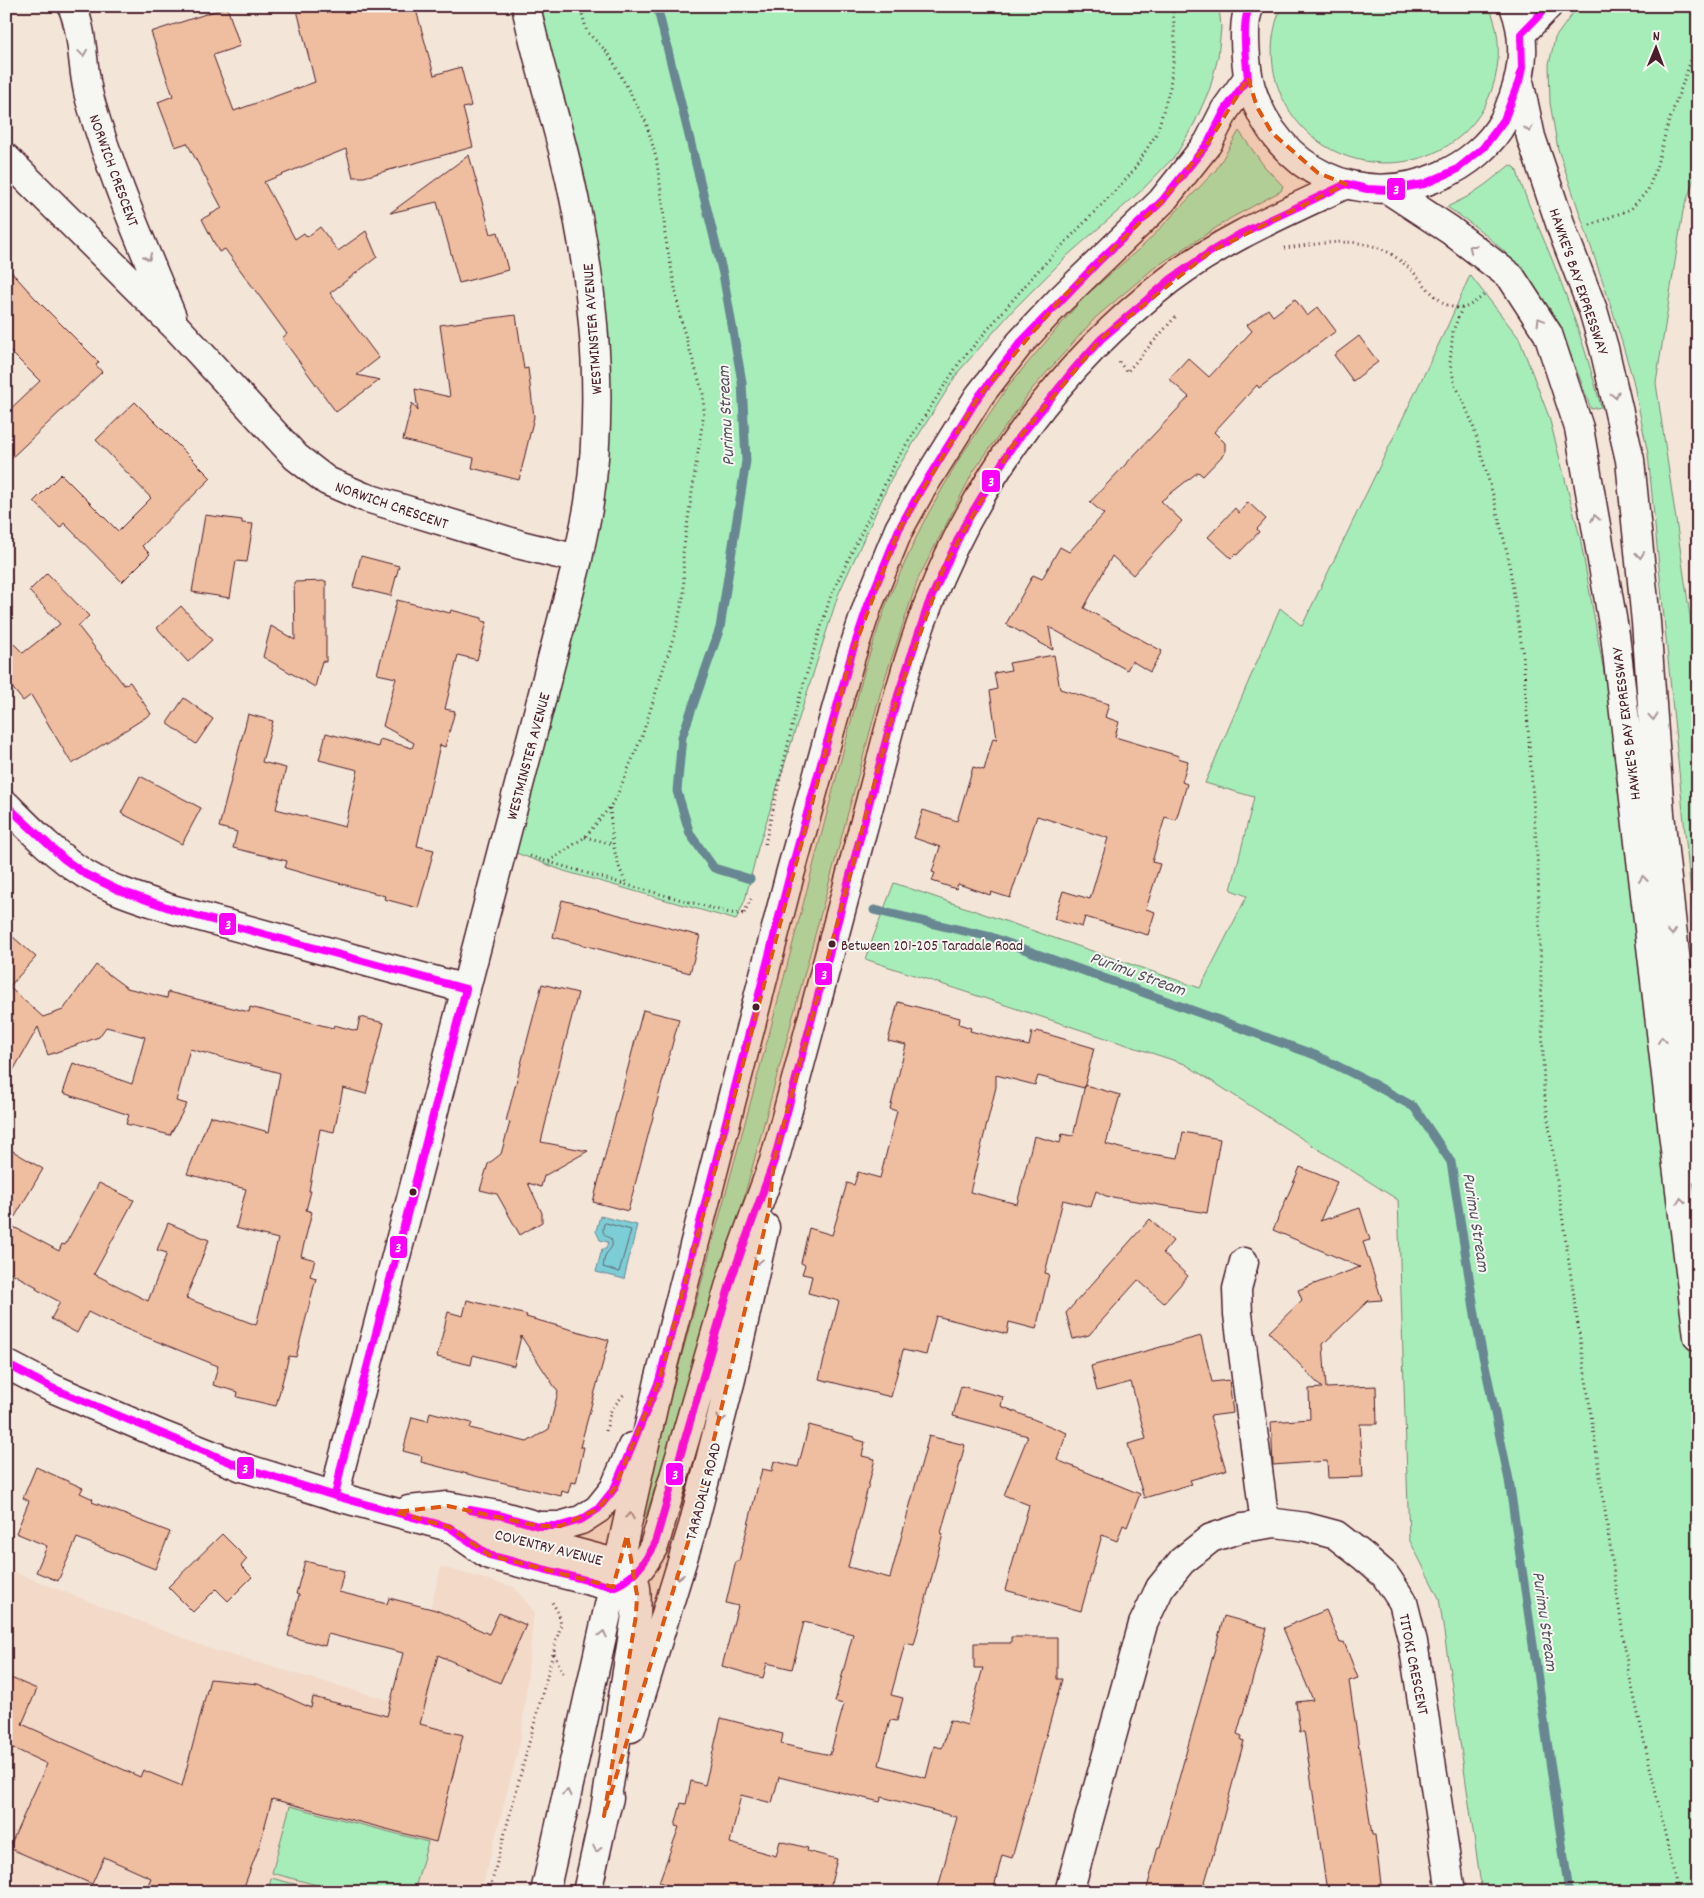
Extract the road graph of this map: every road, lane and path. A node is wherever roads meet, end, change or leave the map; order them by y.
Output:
1 (72, 6) edge
2 (526, 6) edge
3 (580, 6) edge
4 (1173, 6) edge
5 (1514, 6) edge
6 (1548, 6) edge
7 (1248, 8) edge
8 (1522, 34) junction
9 (1698, 41) edge
10 (1248, 78) junction
11 (1519, 82) junction
12 (6, 158) edge
13 (1346, 184) junction
14 (1389, 190) junction
15 (1564, 235) junction
16 (1278, 249) dead end
17 (1035, 274) dead end
18 (1511, 277) junction
19 (1462, 308) junction
20 (177, 328) junction
21 (578, 559) junction
22 (6, 805) edge
23 (610, 807) junction
24 (585, 836) junction
25 (613, 844) junction
26 (503, 848) junction
27 (548, 862) junction
28 (627, 885) junction
29 (744, 913) dead end
30 (466, 989) junction
31 (774, 1161) junction
32 (1698, 1169) edge
33 (1244, 1262) dead end
34 (1698, 1336) edge
35 (6, 1364) edge
36 (659, 1381) junction
37 (622, 1397) dead end
38 (604, 1438) dead end
39 (335, 1496) junction
40 (394, 1512) junction
41 (1265, 1524) junction
42 (622, 1576) junction
43 (547, 1595) dead end
44 (554, 1654) junction
45 (560, 1667) dead end
46 (604, 1816) junction
47 (489, 1892) edge
48 (545, 1892) edge
49 (587, 1892) edge
50 (1069, 1892) edge
51 (1451, 1892) edge
52 (1678, 1892) edge

1 -> 20 main road, NORWICH CRESCENT
2 - 21 main road, WESTMINSTER AVENUE
3 - 23 path
4 - 17 path
5 - 8 main road
6 - 8 main road
7 - 10 main road
8 - 11 main road
9 - 15 path
10 - 13 main road
10 - 36 main road, TARADALE ROAD
11 - 14 main road
11 -> 15 main road, HAWKE'S BAY EXPRESSWAY
12 - 20 main road, NORWICH CRESCENT
13 - 14 main road
13 - 31 main road, TARADALE ROAD
18 -> 14 main road, HAWKE'S BAY EXPRESSWAY
15 -> 32 main road, HAWKE'S BAY EXPRESSWAY
16 - 19 path
18 - 19 path
34 -> 18 main road, HAWKE'S BAY EXPRESSWAY
19 - 52 path
20 - 21 main road, NORWICH CRESCENT
21 - 26 main road, WESTMINSTER AVENUE
22 - 30 main road
23 - 24 path
23 - 25 path
24 - 25 path
24 - 27 path
25 - 28 path
26 - 27 path
26 - 30 main road, WESTMINSTER AVENUE
27 - 28 path
28 - 29 path
30 - 39 main road, WESTMINSTER AVENUE
31 - 42 main road, TARADALE ROAD
31 -> 46 main road, TARADALE ROAD
33 - 41 main road
35 - 39 main road, COVENTRY AVENUE
36 - 40 main road
42 -> 36 main road, TARADALE ROAD
37 - 38 path
39 - 40 main road, COVENTRY AVENUE
40 - 42 main road, COVENTRY AVENUE
41 - 50 main road, TITOKI CRESCENT
41 - 51 main road, TITOKI CRESCENT
42 - 46 main road, TARADALE ROAD
48 -> 42 main road, TARADALE ROAD
43 - 44 path
44 - 45 path
44 - 47 path
46 -> 49 main road, TARADALE ROAD

